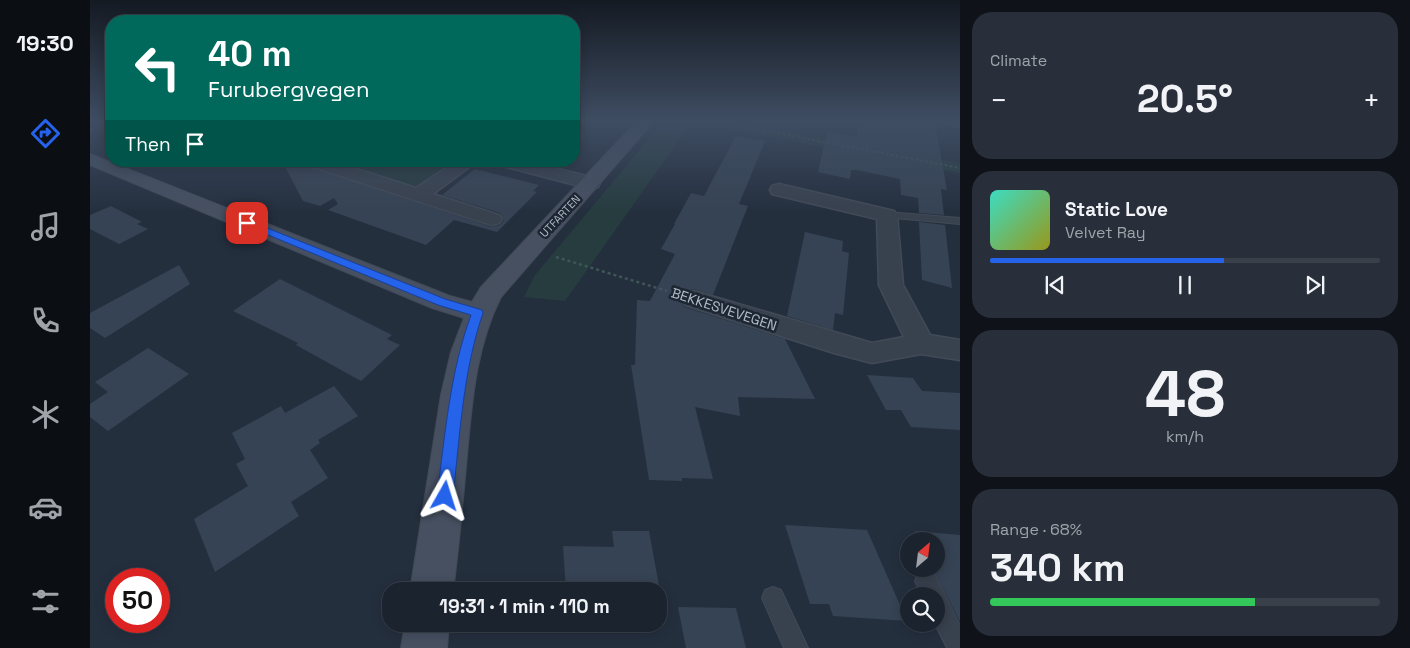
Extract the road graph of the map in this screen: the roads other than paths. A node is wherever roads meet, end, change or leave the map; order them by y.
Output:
1 (619, 151) edge
2 (90, 159) edge
3 (105, 165) edge
4 (110, 167) edge
5 (332, 167) edge
6 (460, 167) edge
7 (529, 167) edge
8 (591, 183) junction
9 (779, 190) dead end
10 (418, 195) junction
11 (887, 215) junction
12 (492, 219) dead end
13 (960, 221) edge
14 (694, 299) road end
15 (478, 313) junction
16 (921, 344) junction
17 (960, 350) edge
18 (433, 582) edge
19 (773, 598) dead end
20 (945, 620) edge
21 (426, 632) edge
22 (424, 648) edge
23 (796, 648) edge
24 (959, 648) edge

1 - 8 main road, UTFARTEN
2 - 3 main road
4 - 15 main road
5 - 10 street
6 - 10 street
7 - 8 street
8 - 15 main road, UTFARTEN
9 - 11 street
10 - 12 street
11 - 13 lane
11 - 16 street
14 - 16 street, BEKKESVEVEGEN
15 - 18 main road, UTFARTEN
16 - 17 street, BEKKESVEVEGEN
19 - 23 lane
20 - 24 lane
21 - 22 main road

